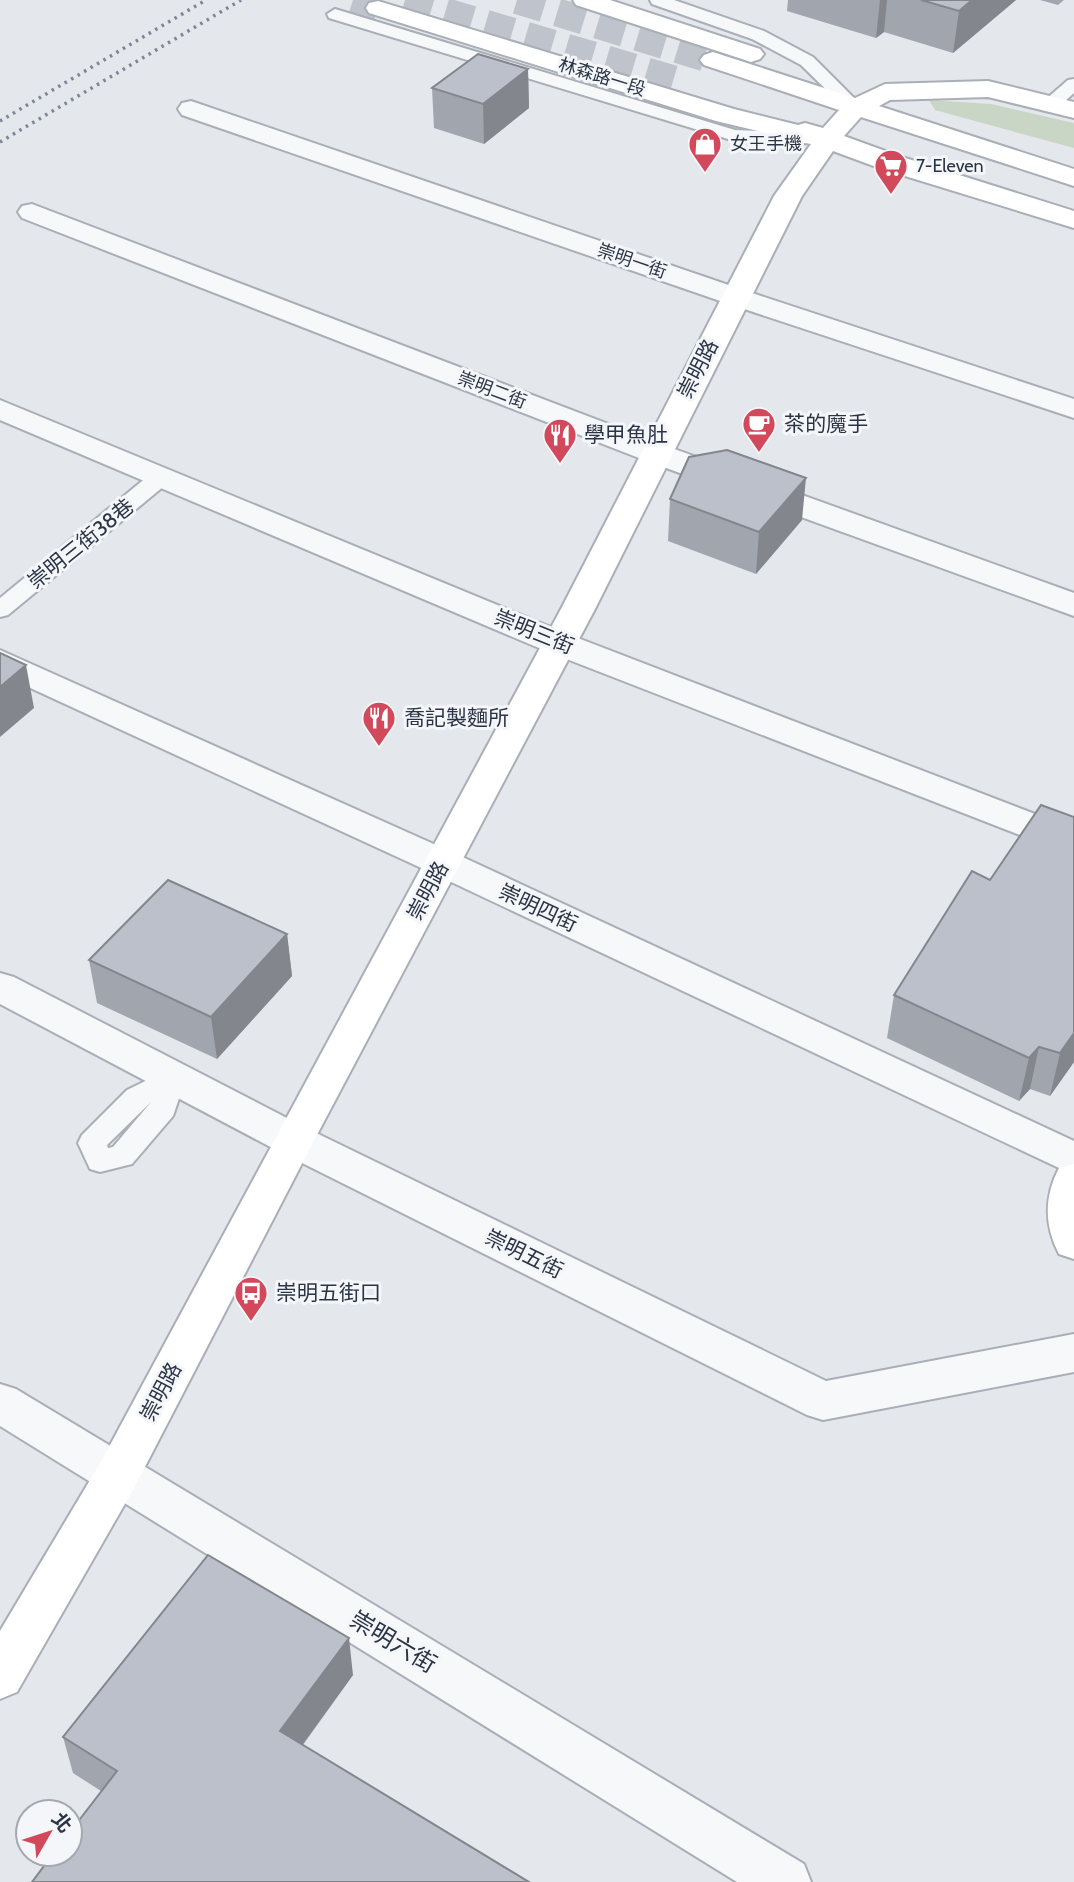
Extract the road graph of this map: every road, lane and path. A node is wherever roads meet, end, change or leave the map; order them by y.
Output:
1 (585, 0) edge
2 (659, 0) edge
3 (378, 8) tunnel mouth
4 (335, 15) dead end
5 (713, 60) tunnel mouth
6 (686, 83) tunnel mouth
7 (1074, 84) edge
8 (1062, 107) edge
9 (855, 108) junction
10 (191, 109) dead end
11 (827, 140) junction
12 (1074, 178) edge
13 (32, 212) dead end
14 (1074, 220) edge
15 (736, 297) junction
16 (0, 409) edge
17 (1074, 409) edge
18 (655, 453) junction
19 (161, 477) junction
20 (1074, 605) edge
21 (0, 610) edge
22 (558, 643) junction
23 (0, 661) edge
24 (1074, 843) edge
25 (443, 863) junction
26 (0, 987) edge
27 (293, 1140) junction
28 (1074, 1159) edge
29 (1074, 1180) edge
30 (1074, 1242) edge
31 (1074, 1353) edge
32 (0, 1403) edge
33 (118, 1474) junction
34 (0, 1676) edge
35 (785, 1882) edge

1 - 9 street
2 - 9 lane
3 - 11 street, 林森路一段
4 - 11 lane
5 - 9 street
6 - 11 street, 林森路一段
7 - 8 lane
8 - 9 street
9 - 11 street, 崇明路
9 - 12 street
10 - 15 street, 崇明一街
11 - 14 street, 林森路一段
11 - 15 street, 崇明路
13 - 18 street, 崇明二街
15 - 17 street, 崇明一街
15 - 18 street, 崇明路
16 - 19 street, 崇明三街
18 - 20 street, 崇明二街
18 - 22 street, 崇明路
19 - 21 lane, 崇明三街38巷
19 - 22 street, 崇明三街
22 - 24 street, 崇明三街
22 - 25 street, 崇明路
23 - 25 street, 崇明四街
25 - 27 street, 崇明路
25 - 28 street, 崇明四街
26 - 27 street, 崇明五街
27 - 31 street, 崇明五街
27 - 33 street, 崇明路
29 - 30 street
32 - 33 street, 崇明六街
33 - 34 street, 崇明路
33 - 35 street, 崇明六街

